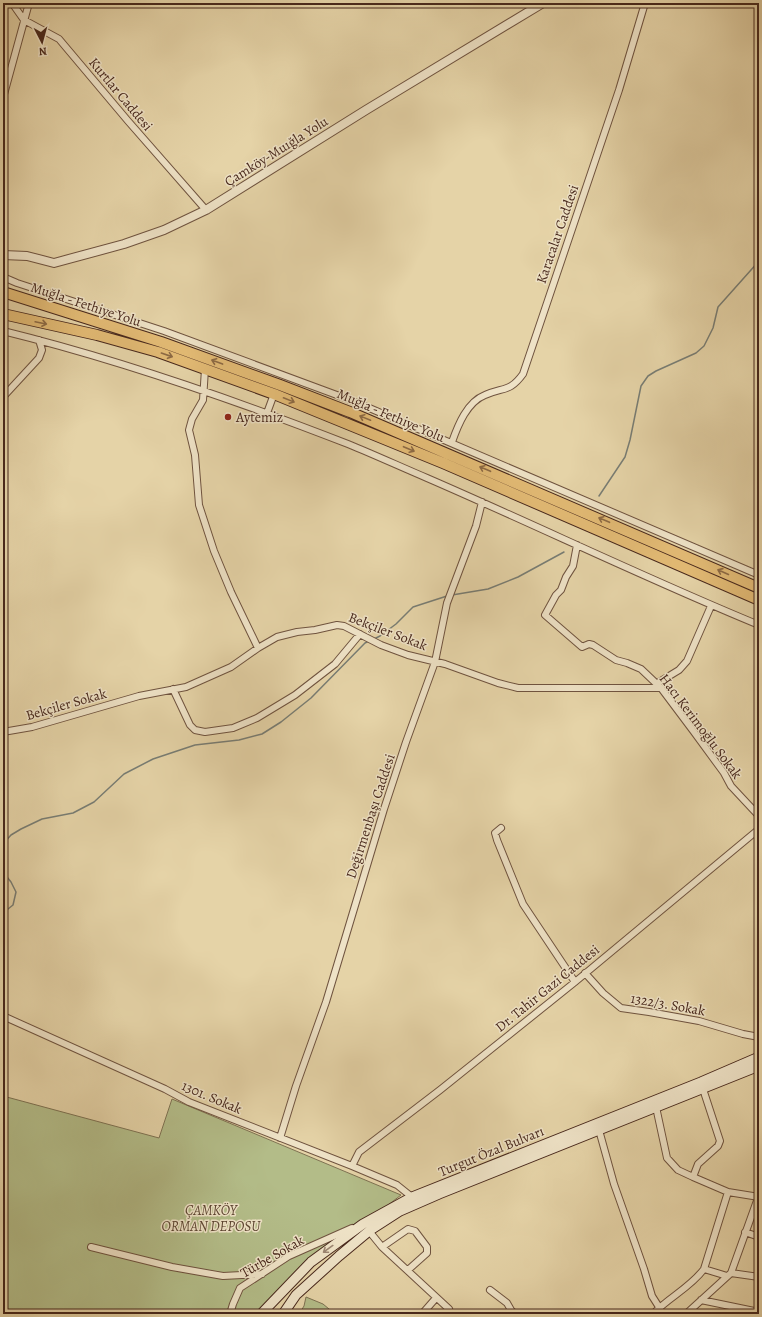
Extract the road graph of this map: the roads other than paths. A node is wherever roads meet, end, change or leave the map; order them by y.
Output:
1 (12, 3) edge
2 (29, 3) edge
3 (543, 3) edge
4 (645, 3) edge
5 (24, 20) junction
6 (3, 98) edge
7 (206, 210) junction
8 (3, 255) edge
9 (3, 277) edge
10 (3, 292) edge
11 (3, 314) edge
12 (3, 331) edge
13 (40, 340) junction
14 (205, 369) junction
15 (204, 391) junction
16 (274, 394) junction
17 (3, 397) edge
18 (350, 400) junction
19 (341, 409) junction
20 (267, 413) junction
21 (394, 418) junction
22 (394, 430) junction
23 (452, 442) junction
24 (560, 489) junction
25 (556, 500) junction
26 (482, 502) junction
27 (577, 545) junction
28 (759, 575) edge
29 (759, 588) edge
30 (759, 600) edge
31 (711, 606) junction
32 (759, 625) edge
33 (360, 634) junction
34 (258, 648) junction
35 (435, 662) junction
36 (658, 686) junction
37 (173, 689) junction
38 (3, 732) edge
39 (759, 816) edge
40 (501, 828) dead end
41 (759, 829) edge
42 (585, 973) junction
43 (575, 982) junction
44 (3, 1016) edge
45 (759, 1037) edge
46 (759, 1058) edge
47 (759, 1066) edge
48 (703, 1089) junction
49 (656, 1107) junction
50 (599, 1130) junction
51 (280, 1138) junction
52 (352, 1166) junction
53 (693, 1177) junction
54 (728, 1192) junction
55 (759, 1196) edge
56 (412, 1197) junction
57 (363, 1224) junction
58 (369, 1231) junction
59 (746, 1232) junction
60 (759, 1237) edge
61 (382, 1247) junction
62 (91, 1248) dead end
63 (704, 1269) junction
64 (408, 1270) junction
65 (262, 1274) junction
66 (729, 1274) junction
67 (759, 1277) edge
68 (490, 1290) dead end
69 (436, 1298) junction
70 (701, 1300) junction
71 (660, 1307) junction
72 (449, 1309) dead end
73 (748, 1312) edge
74 (759, 1312) edge
75 (230, 1314) edge
76 (261, 1314) edge
77 (283, 1314) edge
78 (422, 1314) edge
79 (515, 1314) edge
80 (652, 1314) edge
81 (686, 1314) edge

1 - 5 street, Kurtlar Caddesi
2 - 5 street
3 - 7 street, Çamköy-Muığla Yolu
4 - 23 street, Karacalar Caddesi
5 - 6 street
5 - 7 street, Kurtlar Caddesi
7 - 8 street, Çamköy-Muığla Yolu
9 - 18 street
19 -> 10 highway, Muğla - Fethiye Yolu
11 -> 14 highway, Muğla - Fethiye Yolu
12 - 13 street
13 - 15 street
13 - 17 street
14 - 15 street
14 - 16 highway, Muğla - Fethiye Yolu
15 - 20 street
15 - 34 street
16 - 20 street
16 -> 30 highway, Muğla - Fethiye Yolu
18 - 19 street
18 - 21 street
22 -> 19 highway, Muğla - Fethiye Yolu
20 - 26 street
21 - 22 street
21 - 23 street
25 -> 22 highway, Muğla - Fethiye Yolu
23 - 24 street
24 - 25 street
24 - 28 street
29 -> 25 highway, Muğla - Fethiye Yolu
26 - 27 street
26 - 35 street, Değirmenbaşı Caddesi
27 - 31 street
27 - 36 street, Hacı Kerimoğlu Sokak
31 - 32 street
31 - 36 street
33 - 34 street, Bekçiler Sokak
33 - 35 street, Bekçiler Sokak
33 - 37 street
34 - 37 street, Bekçiler Sokak
35 - 36 street, Bekçiler Sokak
35 - 51 street, Değirmenbaşı Caddesi
36 - 39 street, Hacı Kerimoğlu Sokak
37 - 38 street, Bekçiler Sokak
40 - 43 street
41 - 42 street, Dr. Tahir Gazi Caddesi
42 - 43 street, Dr. Tahir Gazi Caddesi
42 - 45 street, 1322/3. Sokak
43 - 52 street, Dr. Tahir Gazi Caddesi
44 - 51 street, 1301. Sokak
46 - 56 main road, Turgut Özal Bulvarı
47 - 48 main road
48 - 49 main road
48 - 53 street
49 - 50 main road
49 - 53 street
50 - 58 main road
50 - 71 street
51 - 52 street, 1301. Sokak
52 - 56 street, 1301. Sokak
53 - 54 street
54 - 55 street
54 - 63 street
55 - 59 street
56 - 57 main road, Turgut Özal Bulvarı
57 - 65 street, Türbe Sokak
57 -> 76 main road, Turgut Özal Bulvarı
58 - 61 street
58 - 77 main road
59 - 60 street
59 - 66 street
61 - 64 street
61 - 64 street
62 - 65 street
63 - 66 street
63 - 71 street
64 - 69 street
65 - 75 street, Türbe Sokak
66 - 67 street
66 - 70 street
68 - 79 street
69 - 72 street
69 - 78 street
70 - 73 street
70 - 81 street
71 - 80 street
73 - 74 street

